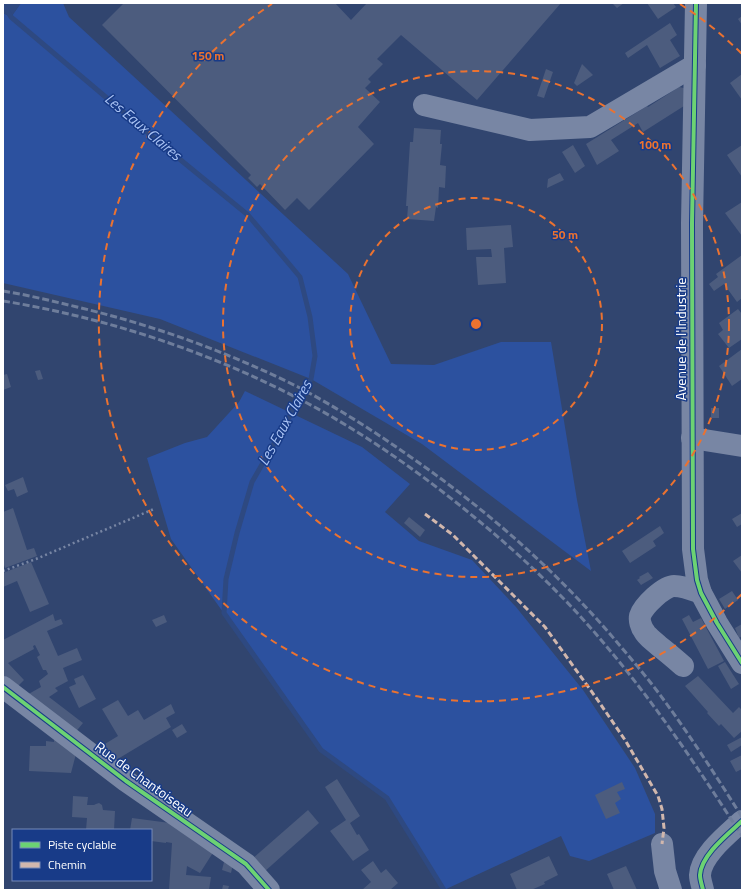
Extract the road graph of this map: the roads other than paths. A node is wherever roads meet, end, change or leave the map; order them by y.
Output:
1 (696, 3) edge
2 (695, 65) junction
3 (424, 105) dead end
4 (692, 438) junction
5 (742, 446) edge
6 (701, 593) junction
7 (742, 663) edge
8 (683, 666) dead end
9 (3, 687) edge
10 (742, 822) edge
11 (662, 844) dead end
12 (269, 890) edge
13 (672, 890) edge
14 (703, 890) edge

1 - 2 street, Avenue de l'Industrie
2 - 3 street
2 - 4 street, Avenue de l'Industrie
4 - 5 street
4 - 6 street, Avenue de l'Industrie
6 - 7 street, Avenue de l'Industrie
6 - 8 street
9 - 12 street, Rue de Chantoiseau
10 - 14 street
11 - 13 street

